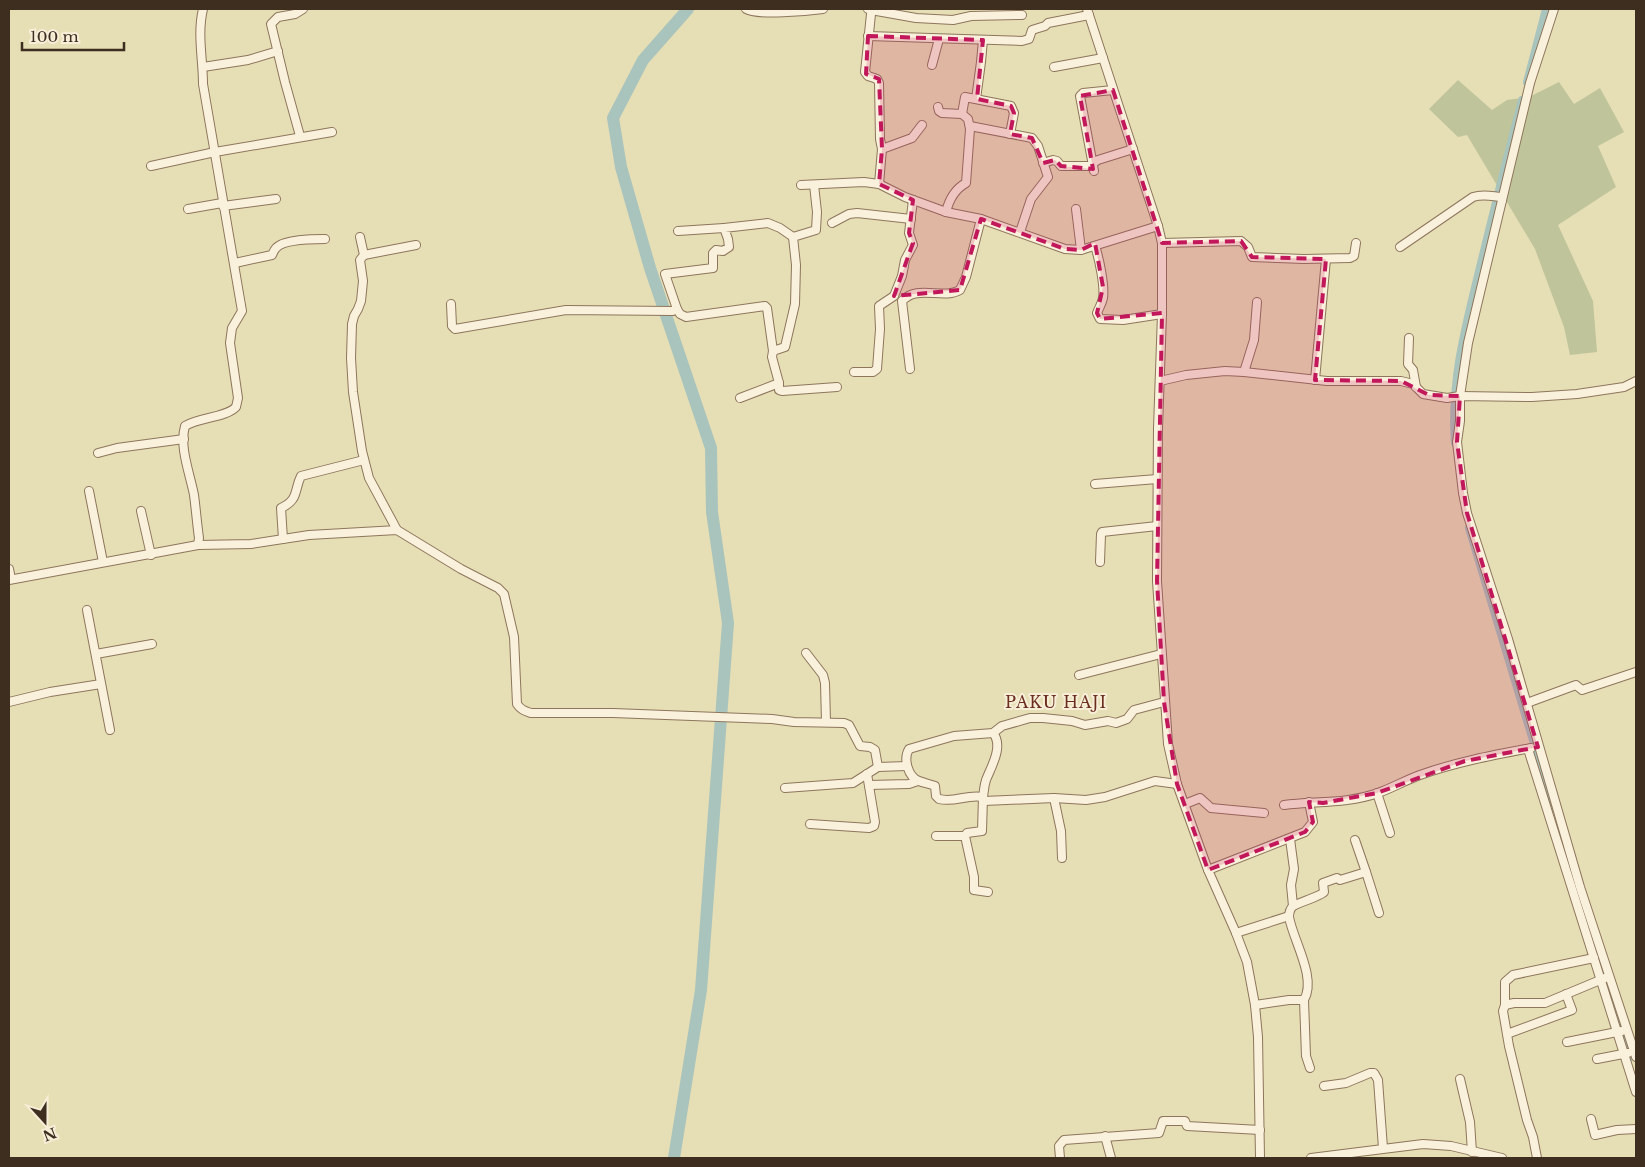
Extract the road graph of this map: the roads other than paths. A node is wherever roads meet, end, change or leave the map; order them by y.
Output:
1 (203, 9) edge
2 (303, 9) edge
3 (746, 9) edge
4 (823, 9) edge
5 (870, 9) edge
6 (1554, 9) edge
7 (1088, 12) edge
8 (1022, 15) dead end
9 (868, 36) junction
10 (939, 39) junction
11 (983, 40) junction
12 (278, 50) junction
13 (1103, 58) junction
14 (932, 65) dead end
15 (203, 67) junction
16 (1054, 67) dead end
17 (1113, 90) junction
18 (976, 99) junction
19 (938, 107) dead end
20 (962, 114) junction
21 (922, 125) dead end
22 (970, 126) junction
23 (332, 132) dead end
24 (1010, 134) junction
25 (300, 136) junction
26 (882, 149) junction
27 (1133, 149) junction
28 (215, 152) junction
29 (1043, 163) junction
30 (151, 166) dead end
31 (1093, 167) junction
32 (879, 184) junction
33 (801, 185) dead end
34 (814, 185) junction
35 (1498, 198) junction
36 (276, 199) dead end
37 (913, 200) junction
38 (222, 205) junction
39 (188, 209) dead end
40 (1076, 209) dead end
41 (946, 212) junction
42 (911, 219) junction
43 (981, 219) junction
44 (832, 223) dead end
45 (1158, 226) junction
46 (724, 228) junction
47 (678, 231) dead end
48 (1020, 232) junction
49 (360, 237) dead end
50 (793, 237) junction
51 (325, 239) dead end
52 (1356, 242) dead end
53 (1162, 243) junction
54 (416, 245) dead end
55 (1095, 246) junction
56 (1400, 247) dead end
57 (1081, 250) junction
58 (364, 255) junction
59 (1326, 259) junction
60 (235, 263) junction
61 (894, 296) junction
62 (907, 297) junction
63 (1256, 302) dead end
64 (451, 304) dead end
65 (675, 310) junction
66 (1162, 314) junction
67 (1409, 338) dead end
68 (773, 351) junction
69 (910, 369) dead end
70 (854, 372) dead end
71 (1244, 372) junction
72 (1315, 380) junction
73 (1160, 381) junction
74 (1636, 381) edge
75 (779, 382) junction
76 (837, 387) dead end
77 (1416, 387) junction
78 (1458, 396) junction
79 (740, 398) dead end
80 (184, 439) junction
81 (98, 453) dead end
82 (364, 460) junction
83 (1158, 479) junction
84 (1094, 484) dead end
85 (89, 491) dead end
86 (142, 511) dead end
87 (1157, 526) junction
88 (397, 530) junction
89 (283, 539) junction
90 (198, 545) junction
91 (151, 555) junction
92 (103, 562) junction
93 (1100, 562) dead end
94 (9, 569) edge
95 (10, 580) edge
96 (87, 610) dead end
97 (152, 644) dead end
98 (806, 653) dead end
99 (96, 654) junction
100 (1161, 654) junction
101 (1636, 672) edge
102 (1079, 676) dead end
103 (101, 684) junction
104 (9, 702) edge
105 (1164, 702) junction
106 (1528, 703) junction
107 (826, 722) junction
108 (110, 730) dead end
109 (993, 733) junction
110 (1533, 748) junction
111 (907, 766) junction
112 (878, 767) junction
113 (868, 774) junction
114 (918, 781) junction
115 (1177, 784) junction
116 (869, 785) junction
117 (785, 788) dead end
118 (1377, 793) junction
119 (1054, 798) junction
120 (983, 799) junction
121 (1309, 802) junction
122 (1185, 804) junction
123 (1284, 805) dead end
124 (1264, 813) dead end
125 (810, 824) dead end
126 (1390, 832) dead end
127 (936, 836) dead end
128 (965, 836) junction
129 (1290, 839) junction
130 (1355, 840) dead end
131 (1062, 858) dead end
132 (1208, 870) junction
133 (1366, 872) junction
134 (988, 892) dead end
135 (1293, 906) junction
136 (1379, 913) dead end
137 (1289, 916) junction
138 (1236, 933) junction
139 (1594, 958) junction
140 (1605, 978) junction
141 (1566, 994) junction
142 (1304, 1000) junction
143 (1255, 1005) junction
144 (1504, 1005) junction
145 (1622, 1030) junction
146 (1507, 1034) junction
147 (1567, 1042) dead end
148 (1631, 1053) edge
149 (1597, 1059) dead end
150 (1310, 1068) dead end
151 (1460, 1079) dead end
152 (1324, 1086) dead end
153 (1636, 1092) edge
154 (1591, 1119) dead end
155 (1636, 1129) edge
156 (1260, 1130) junction
157 (1105, 1136) junction
158 (1380, 1152) edge
159 (1472, 1152) junction
160 (1487, 1157) edge
161 (1060, 1158) edge
162 (1111, 1158) edge
163 (1260, 1158) edge
164 (1311, 1158) edge
165 (1502, 1158) edge
166 (1536, 1158) edge

1 - 15 street
2 - 12 street
3 - 4 street
5 - 8 street
5 - 9 street
6 - 35 street
7 - 11 street
7 - 13 street
9 - 10 street
9 - 26 street
10 - 11 street
10 - 14 street
11 - 18 street
12 - 15 street
12 - 25 street
13 - 16 street
13 - 17 street
15 - 28 street
17 - 27 street
17 - 31 street
18 - 20 street
18 - 24 street
19 - 20 street
20 - 22 street
21 - 26 street
22 - 24 street
22 - 41 street
23 - 25 street
24 - 29 street
25 - 28 street
26 - 32 street
27 - 31 street
27 - 45 street
28 - 30 street
28 - 38 street
29 - 31 street
29 - 48 street
32 - 34 street
32 - 37 street
33 - 34 street
34 - 50 street
35 - 56 street
35 - 78 street
36 - 38 street
37 - 41 street
37 - 42 street
38 - 39 street
38 - 60 street
40 - 57 street
41 - 43 street
42 - 44 street
42 - 61 street
43 - 48 street
43 - 62 street
45 - 53 street
45 - 55 street
46 - 47 street
46 - 50 street
46 - 65 street
48 - 57 street
49 - 58 street
50 - 68 street
51 - 60 street
52 - 59 street
53 - 59 street
53 - 66 street
54 - 58 street
55 - 57 street
55 - 66 street
58 - 82 street
59 - 72 street
60 - 80 street
61 - 62 street
61 - 70 street
62 - 69 street
63 - 71 street
64 - 65 street
65 - 68 street
66 - 73 street
67 - 77 street
68 - 75 street
71 - 72 street
71 - 73 street
72 - 77 street
73 - 83 street
74 - 78 street
75 - 76 street
75 - 79 street
77 - 78 street
78 - 106 street
80 - 81 street
80 - 90 street
82 - 88 street
82 - 89 street
83 - 84 street
83 - 87 street
85 - 92 street
86 - 91 street
87 - 93 street
87 - 100 street
88 - 89 street
88 - 107 street
89 - 90 street
90 - 91 street
91 - 92 street
92 - 95 street
94 - 95 street
96 - 99 street
97 - 99 street
98 - 107 street
99 - 103 street
100 - 102 street
100 - 105 street
101 - 106 street
103 - 104 street
103 - 108 street
105 - 109 street
105 - 115 street
106 - 110 street
107 - 112 street
109 - 111 street
109 - 120 street
110 - 118 street
110 - 139 street
110 - 140 street
111 - 112 street
111 - 114 street
112 - 113 street
113 - 116 street
113 - 117 street
114 - 116 street
114 - 120 street
115 - 119 street
115 - 122 street
116 - 125 street
118 - 121 street
118 - 126 street
119 - 120 street
119 - 131 street
120 - 128 street
121 - 123 street
121 - 129 street
122 - 124 street
122 - 132 street
127 - 128 street
128 - 134 street
129 - 132 street
129 - 135 street
130 - 133 street
132 - 138 street
133 - 135 street
133 - 136 street
135 - 137 street
137 - 138 street
137 - 142 street
138 - 143 street
139 - 140 street
139 - 144 street
140 - 141 street
140 - 145 street
141 - 144 street
141 - 146 street
142 - 143 street
142 - 150 street
143 - 156 street
144 - 146 street
145 - 147 street
145 - 148 street
146 - 166 street
148 - 149 street
148 - 153 street
151 - 159 street
152 - 158 street
154 - 155 street
156 - 157 street
156 - 163 street
157 - 161 street
157 - 162 street
158 - 159 street
158 - 164 street
159 - 160 street
160 - 165 street

